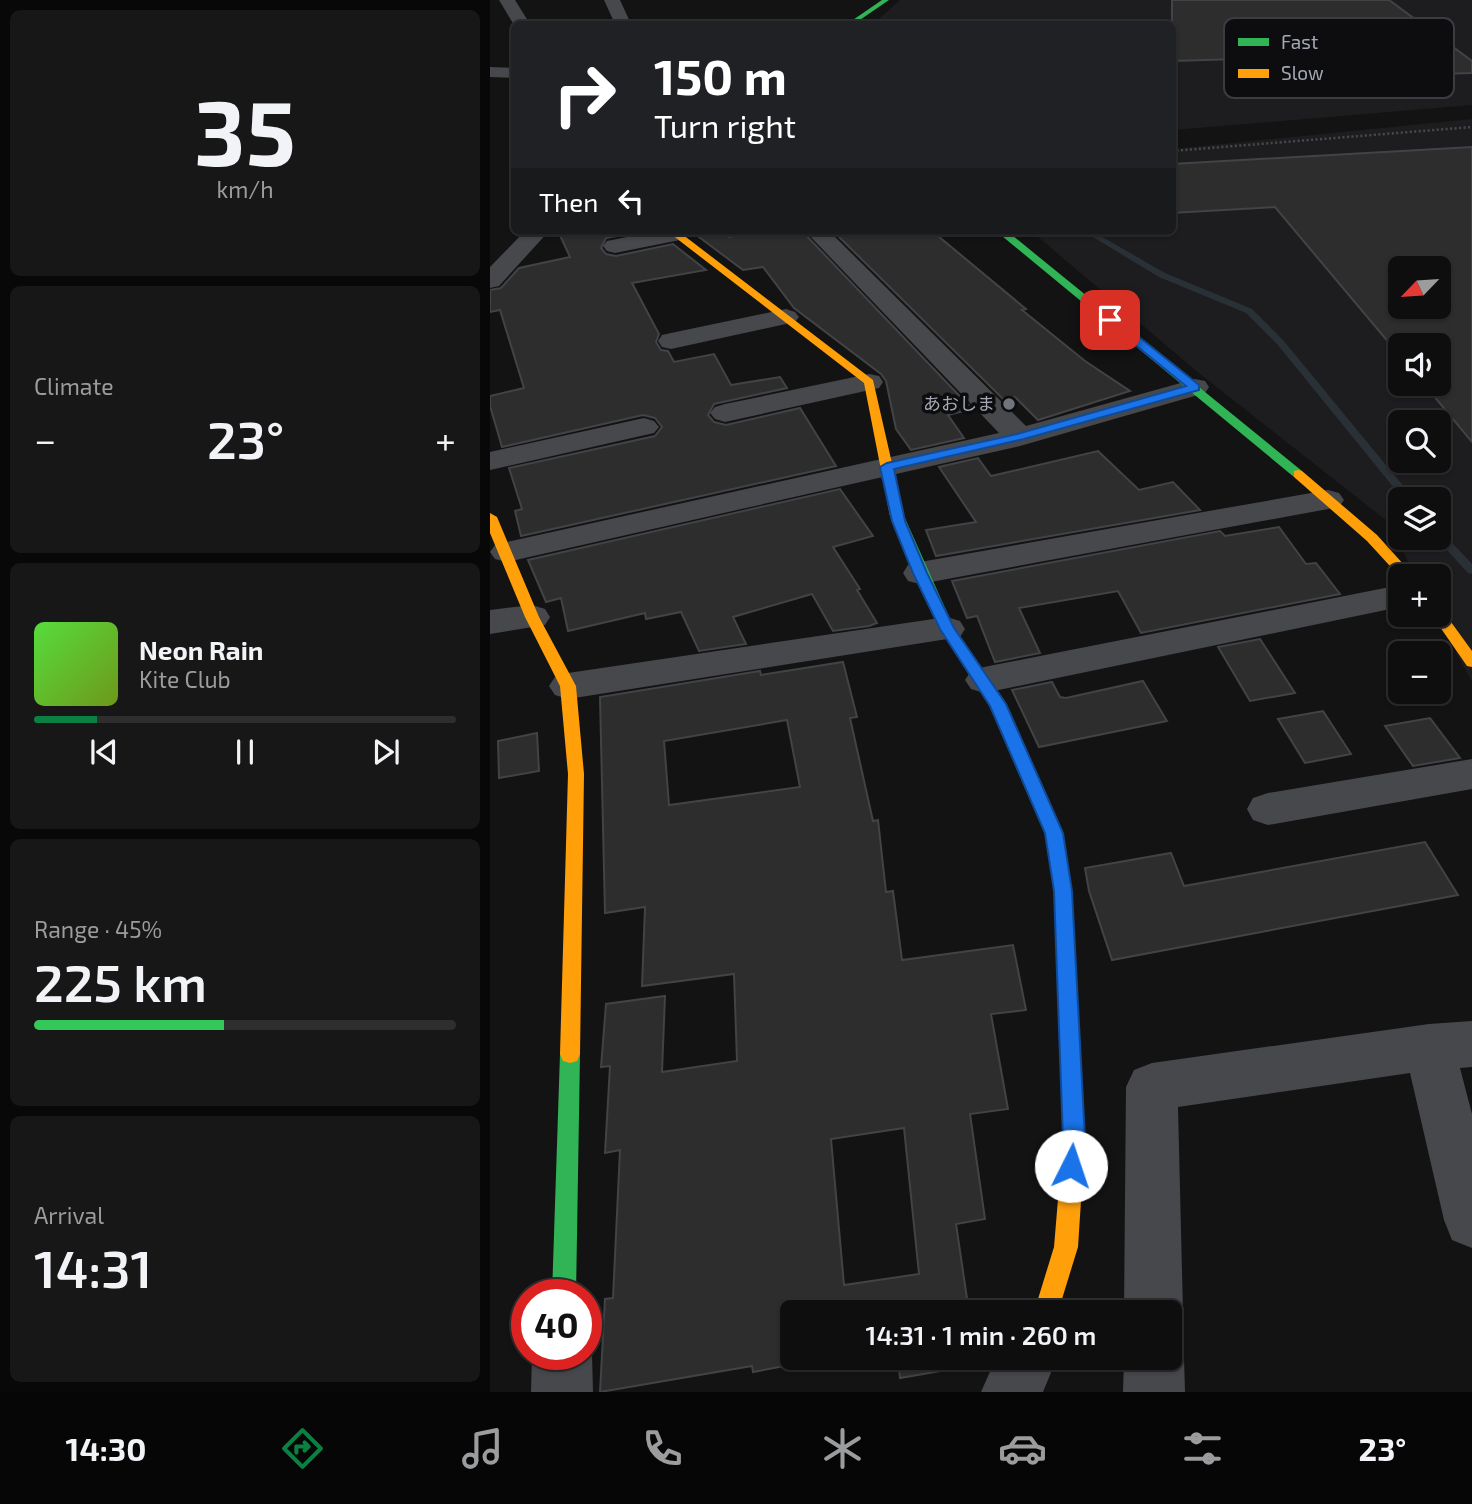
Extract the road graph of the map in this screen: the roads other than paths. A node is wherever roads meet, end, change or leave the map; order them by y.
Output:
1 (507, 0) edge
2 (612, 0) edge
3 (886, 0) edge
4 (520, 21) edge
5 (621, 21) edge
6 (854, 21) edge
7 (490, 72) edge
8 (511, 73) edge
9 (534, 235) edge
10 (662, 235) edge
11 (679, 235) edge
12 (820, 235) edge
13 (1006, 235) edge
14 (615, 246) dead end
15 (490, 281) edge
16 (786, 317) junction
17 (671, 341) dead end
18 (869, 382) junction
19 (1195, 387) junction
20 (725, 413) dead end
21 (644, 427) dead end
22 (1020, 437) junction
23 (490, 461) edge
24 (887, 467) junction
25 (1328, 499) junction
26 (490, 517) edge
27 (507, 552) junction
28 (1396, 564) edge
29 (920, 573) junction
30 (1388, 598) edge
31 (532, 617) junction
32 (490, 622) edge
33 (1447, 627) edge
34 (947, 629) junction
35 (1472, 662) edge
36 (984, 680) junction
37 (568, 686) junction
38 (1472, 774) edge
39 (1269, 809) dead end
40 (1451, 1045) edge
41 (1472, 1220) edge
42 (564, 1279) edge
43 (1050, 1300) edge
44 (1153, 1300) edge
45 (562, 1370) edge
46 (1022, 1370) edge
47 (1154, 1370) edge
48 (562, 1392) edge
49 (1012, 1392) edge
50 (1154, 1392) edge

1 - 4 street
2 - 5 street
3 - 6 street
7 - 8 street
9 - 15 street
10 - 14 street
11 - 16 street
12 - 22 street
13 - 19 street
16 - 17 street
16 - 18 street
18 - 20 street
18 - 24 street
19 - 22 street
19 - 25 street
21 - 23 street
22 - 24 street
24 - 27 street
24 - 29 street
25 - 28 street
25 - 29 street
26 - 27 street
27 - 31 street
29 - 34 street
30 - 36 street
31 - 32 street
31 - 37 street
33 - 35 street
34 - 36 street
34 - 37 street
36 - 43 street
37 - 42 street
38 - 39 street
40 - 41 street
40 - 44 street
45 - 48 street
46 - 49 street
47 - 50 street

